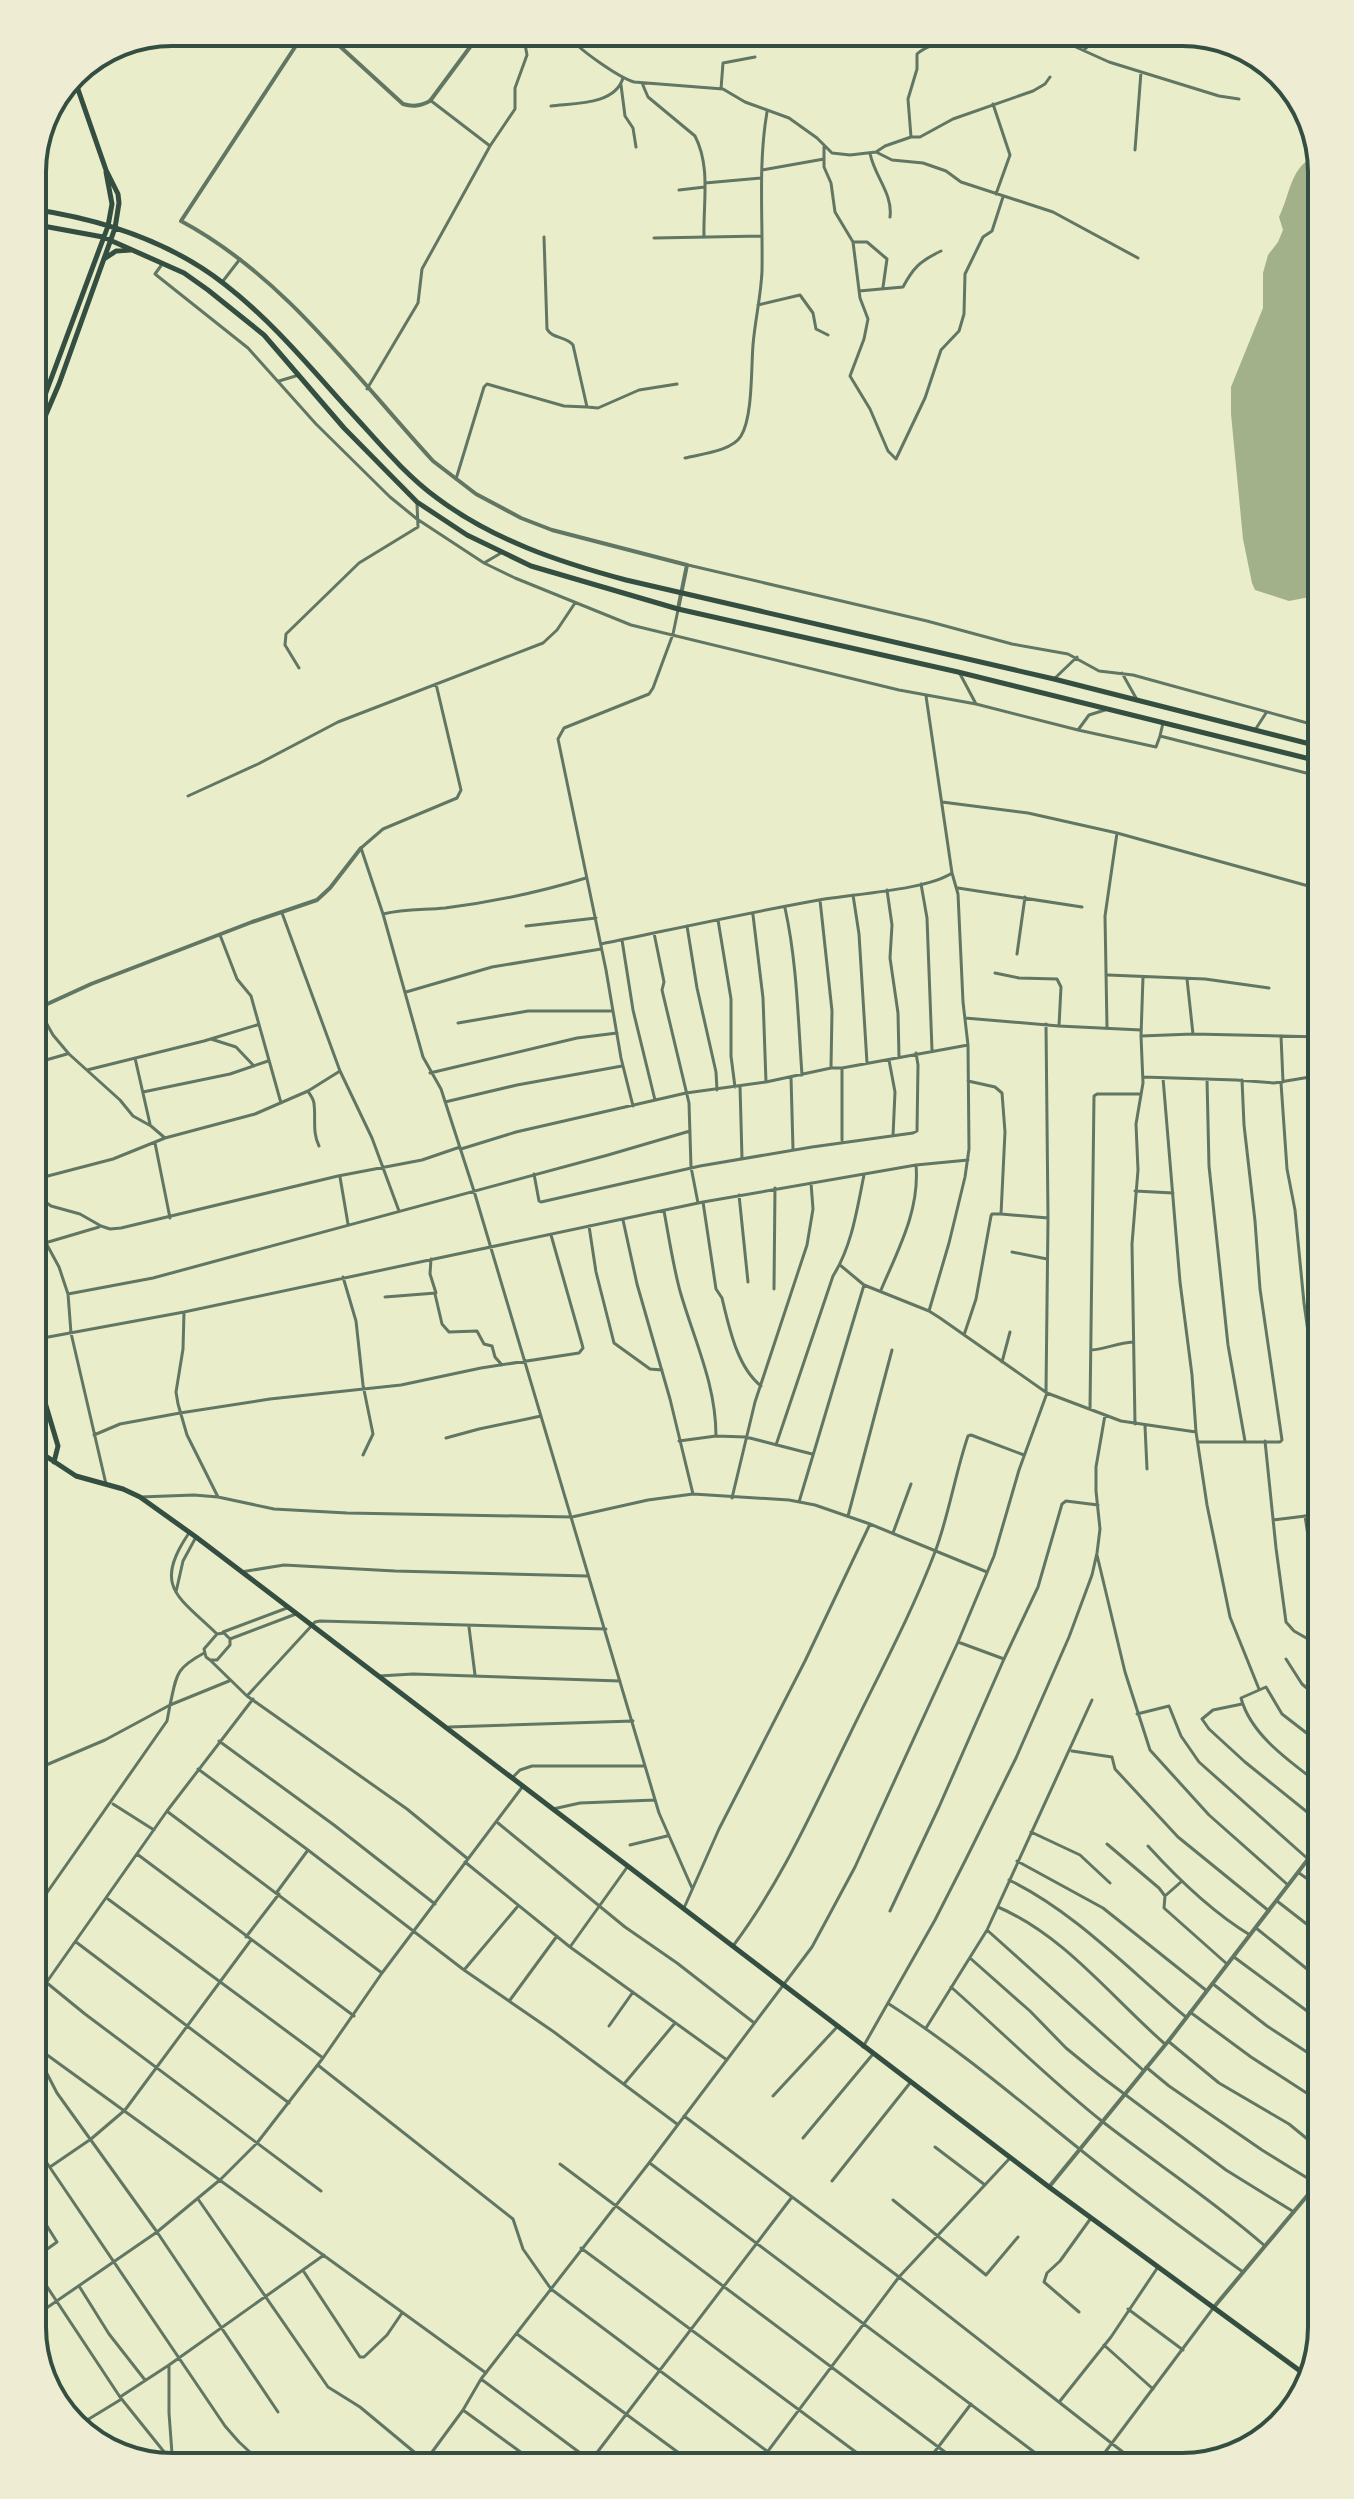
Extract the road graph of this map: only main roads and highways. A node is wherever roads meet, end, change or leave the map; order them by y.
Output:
1 (78, 89) edge
2 (106, 170) junction
3 (46, 212) edge
4 (46, 226) edge
5 (108, 226) junction
6 (115, 228) junction
7 (84, 233) junction
8 (103, 237) junction
9 (110, 240) junction
10 (99, 250) junction
11 (136, 250) junction
12 (104, 259) junction
13 (46, 398) edge
14 (46, 402) edge
15 (1308, 744) edge
16 (1308, 759) edge
17 (46, 1406) edge
18 (46, 1457) edge
19 (54, 1462) junction
20 (1300, 2371) edge

1 - 2 main road
2 - 5 main road
2 - 6 main road
3 - 5 main road
4 - 7 main road
5 - 6 main road
5 - 8 main road
6 - 9 main road
6 - 15 main road
7 - 8 main road
7 - 10 main road
8 - 9 main road
8 - 10 main road
9 - 11 main road
9 - 12 main road
10 - 13 main road
11 - 12 main road
11 - 16 main road
12 - 14 main road
17 - 19 main road
18 - 19 main road
19 - 20 main road

